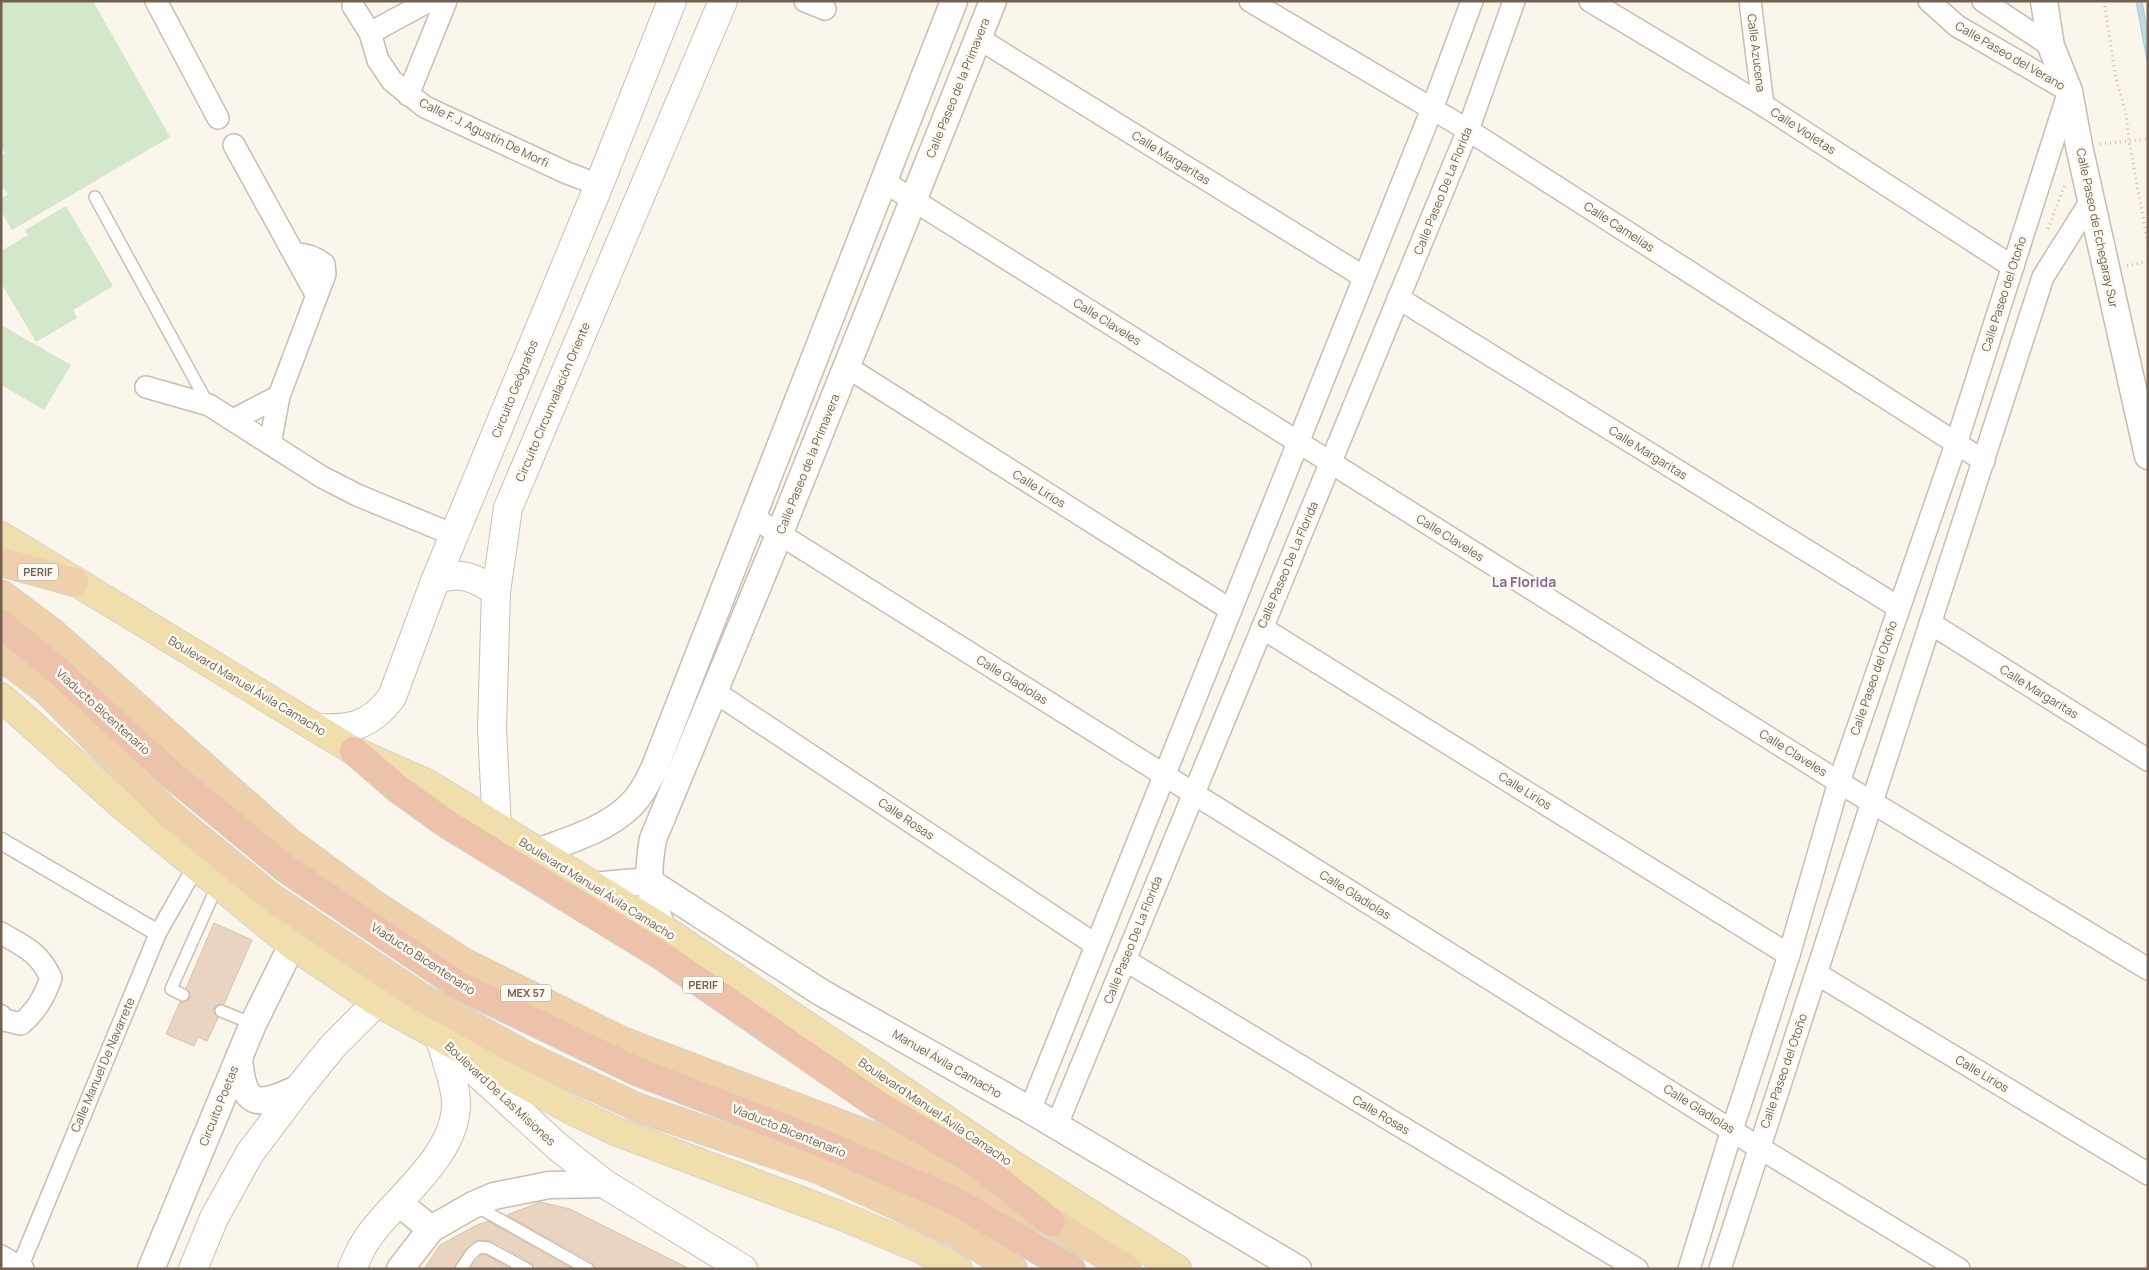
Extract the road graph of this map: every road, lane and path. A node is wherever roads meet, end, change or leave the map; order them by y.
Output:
1 (156, 1) edge
2 (429, 1) edge
3 (446, 1) edge
4 (672, 1) edge
5 (723, 1) edge
6 (954, 1) edge
7 (993, 1) edge
8 (1250, 1) edge
9 (1472, 1) edge
10 (1514, 1) edge
11 (1590, 1) edge
12 (1750, 1) edge
13 (1929, 1) edge
14 (1983, 1) edge
15 (2044, 1) edge
16 (2104, 1) edge
17 (352, 6) dead end
18 (370, 33) junction
19 (978, 38) junction
20 (2051, 46) junction
21 (2070, 91) junction
22 (408, 95) junction
23 (1763, 105) junction
24 (1432, 109) junction
25 (218, 118) dead end
26 (1468, 130) junction
27 (2148, 139) edge
28 (2140, 140) dead end
29 (234, 145) dead end
30 (883, 181) junction
31 (598, 185) junction
32 (95, 197) dead end
33 (2092, 199) junction
34 (913, 200) junction
35 (2148, 245) edge
36 (295, 254) junction
37 (2013, 267) junction
38 (1364, 277) junction
39 (316, 294) junction
40 (1398, 298) junction
41 (847, 367) junction
42 (146, 387) dead end
43 (279, 396) junction
44 (209, 405) junction
45 (233, 420) junction
46 (1298, 442) junction
47 (270, 444) junction
48 (1956, 444) junction
49 (2148, 456) edge
50 (1984, 461) junction
51 (1331, 462) junction
52 (470, 497) junction
53 (508, 508) junction
54 (754, 518) junction
55 (454, 535) junction
56 (780, 535) junction
57 (1, 536) edge
58 (1, 562) edge
59 (435, 581) junction
60 (74, 582) junction
61 (496, 592) junction
62 (1, 594) edge
63 (1898, 607) junction
64 (1231, 610) junction
65 (1930, 623) junction
66 (1, 624) edge
67 (1262, 628) junction
68 (1, 656) edge
69 (715, 692) junction
70 (1, 697) edge
71 (316, 728) junction
72 (354, 750) junction
73 (2148, 760) edge
74 (1164, 775) junction
75 (1839, 782) junction
76 (1194, 794) junction
77 (1873, 803) junction
78 (497, 828) junction
79 (1, 841) edge
80 (537, 852) junction
81 (196, 866) junction
82 (648, 881) junction
83 (218, 884) junction
84 (592, 886) junction
85 (662, 928) junction
86 (1, 933) edge
87 (158, 934) junction
88 (292, 945) junction
89 (1096, 945) junction
90 (1789, 955) junction
91 (1125, 960) junction
92 (2148, 969) edge
93 (1817, 974) junction
94 (183, 995) dead end
95 (377, 1002) junction
96 (220, 1011) dead end
97 (1, 1016) edge
98 (253, 1024) junction
99 (439, 1038) junction
100 (239, 1057) junction
101 (299, 1088) junction
102 (1030, 1110) junction
103 (1056, 1127) junction
104 (1732, 1130) junction
105 (1758, 1147) junction
106 (2148, 1174) edge
107 (605, 1184) junction
108 (399, 1203) junction
109 (473, 1205) junction
110 (1051, 1222) junction
111 (431, 1229) junction
112 (1, 1256) edge
113 (21, 1268) edge
114 (151, 1269) edge
115 (194, 1269) edge
116 (352, 1269) edge
117 (400, 1269) edge
118 (462, 1269) edge
119 (527, 1269) edge
120 (588, 1269) edge
121 (743, 1269) edge
122 (958, 1269) edge
123 (1013, 1269) edge
124 (1071, 1269) edge
125 (1127, 1269) edge
126 (1177, 1269) edge
127 (1298, 1269) edge
128 (1637, 1269) edge
129 (1690, 1269) edge
130 (1720, 1269) edge
131 (1959, 1269) edge

1 - 25 street
2 - 18 street
3 - 22 street, Calle F. J. Agustín De Morfi
4 - 31 main road, Circuito Geógrafos
5 - 53 main road, Circuito Circunvalación Oriente
6 - 30 street
7 - 19 street, Calle Paseo de la Primavera
8 - 24 street, Calle Camelias
9 - 24 street
10 - 26 street, Calle Paseo De La Florida
11 - 23 street, Calle Violetas
12 - 23 street, Calle Azucena
13 - 21 street, Calle Paseo del Verano
14 - 20 street
15 - 20 street, Calle Paseo de Echegaray Sur
16 - 35 path
17 - 18 street
18 - 22 street
19 - 34 street, Calle Paseo de la Primavera
19 - 38 street, Calle Margaritas
20 - 21 street, Calle Paseo de Echegaray Sur
21 - 33 street, Calle Paseo de Echegaray Sur
21 - 37 street, Calle Paseo del Otoño
22 - 31 street, Calle F. J. Agustín De Morfi
23 - 37 street, Calle Violetas
24 - 26 street, Calle Camelias
24 - 38 street
26 - 40 street, Calle Paseo De La Florida
26 - 48 street, Calle Camelias
27 - 28 path
29 - 36 street
30 - 34 street, Calle Claveles
30 - 54 street
31 - 52 main road, Circuito Geógrafos
32 - 44 lane
33 - 49 street, Calle Paseo de Echegaray Sur
33 - 50 street, Calle Paseo del Otoño
34 - 41 street, Calle Paseo de la Primavera
34 - 46 street, Calle Claveles
36 - 39 street
36 - 39 street
37 - 48 street, Calle Paseo del Otoño
38 - 46 street
39 - 43 street
40 - 51 street, Calle Paseo De La Florida
40 - 63 street, Calle Margaritas
41 - 56 street, Calle Paseo de la Primavera
41 - 64 street, Calle Lirios
42 - 44 street
43 - 45 street
43 - 47 street
44 - 45 street
45 - 47 street
46 - 51 street, Calle Claveles
46 - 64 street
47 - 55 street
48 - 50 street, Calle Camelias
48 - 63 street, Calle Paseo del Otoño
50 - 65 street, Calle Paseo del Otoño
51 - 67 street, Calle Paseo De La Florida
51 - 75 street, Calle Claveles
52 - 53 main road
52 - 55 main road, Circuito Geógrafos
53 - 61 main road, Circuito Circunvalación Oriente
54 - 56 street, Calle Gladiolas
54 - 80 street
55 - 59 main road, Circuito Geógrafos
56 - 69 street, Calle Paseo de la Primavera
56 - 74 street, Calle Gladiolas
57 - 60 main road, Boulevard Manuel Ávila Camacho
58 - 60 highway, PERIF
59 - 61 main road
59 - 71 main road, Circuito Geógrafos
60 - 71 main road, Boulevard Manuel Ávila Camacho
61 - 78 main road, Circuito Circunvalación Oriente
62 - 110 highway, MEX 57
63 - 75 street, Calle Paseo del Otoño
64 - 74 street
65 - 73 street, Calle Margaritas
65 - 77 street, Calle Paseo del Otoño
66 - 124 highway, Viaducto Bicentenario
67 - 76 street, Calle Paseo De La Florida
67 - 90 street, Calle Lirios
68 - 123 highway
69 - 82 street, Calle Paseo de la Primavera
69 - 89 street, Calle Rosas
70 - 81 main road
71 - 72 main road, Boulevard Manuel Ávila Camacho
72 - 78 main road, Boulevard Manuel Ávila Camacho
72 - 110 highway, PERIF
74 - 76 street, Calle Gladiolas
74 - 89 street
75 - 77 street, Calle Claveles
75 - 90 street, Calle Paseo del Otoño
76 - 91 street, Calle Paseo De La Florida
76 - 104 street, Calle Gladiolas
77 - 92 street, Calle Claveles
77 - 93 street, Calle Paseo del Otoño
78 - 80 main road, Boulevard Manuel Ávila Camacho
79 - 87 street
80 - 84 main road, Boulevard Manuel Ávila Camacho
81 - 83 main road
81 - 87 street, Calle Manuel De Navarrete
82 - 84 street
82 - 85 street, Calle Paseo de la Primavera
82 - 102 street, Manuel Ávila Camacho
83 - 88 main road
83 - 94 lane
84 - 85 main road, Boulevard Manuel Ávila Camacho
85 - 126 main road, Boulevard Manuel Ávila Camacho
86 - 97 street
87 - 113 street, Calle Manuel De Navarrete
88 - 95 main road
88 - 98 street, Circuito Poetas
89 - 102 street
90 - 104 street, Calle Paseo del Otoño
91 - 103 street, Calle Paseo De La Florida
91 - 128 street, Calle Rosas
93 - 105 street, Calle Paseo del Otoño
93 - 106 street, Calle Lirios
95 - 99 main road
95 - 101 main road
96 - 98 lane
98 - 100 street, Circuito Poetas
99 - 107 main road, Boulevard De Las Misiones
99 - 108 main road, Boulevard De Las Misiones
99 - 122 main road
100 - 101 street
100 - 114 street, Circuito Poetas
101 - 115 main road
102 - 103 street, Manuel Ávila Camacho
103 - 127 street, Manuel Ávila Camacho
104 - 105 street, Calle Gladiolas
104 - 129 street, Calle Paseo del Otoño
105 - 130 street, Calle Paseo del Otoño
105 - 131 street, Calle Gladiolas
107 - 109 street
107 - 121 main road, Boulevard De Las Misiones
108 - 111 street
108 - 116 main road, Boulevard De Las Misiones
109 - 111 street
109 - 120 lane
110 - 125 highway, MEX 57
111 - 117 street
112 - 113 street
118 - 119 lane

